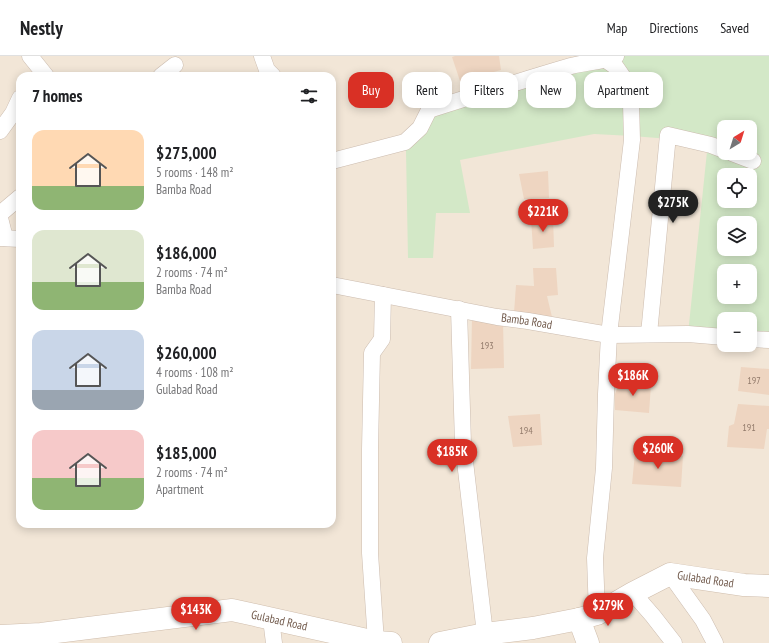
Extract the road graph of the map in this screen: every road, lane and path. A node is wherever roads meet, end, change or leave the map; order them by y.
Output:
1 (262, 56) edge
2 (611, 58) edge
3 (175, 65) dead end
4 (166, 72) edge
5 (269, 72) edge
6 (16, 107) edge
7 (0, 131) edge
8 (717, 147) edge
9 (336, 158) edge
10 (16, 200) edge
11 (0, 214) edge
12 (0, 218) edge
13 (8, 238) edge
14 (336, 286) edge
15 (383, 295) junction
16 (459, 309) junction
17 (648, 334) junction
18 (609, 335) junction
19 (717, 336) edge
20 (757, 339) edge
21 (769, 340) edge
22 (670, 574) junction
23 (769, 586) edge
24 (633, 593) junction
25 (588, 617) junction
26 (271, 619) junction
27 (485, 634) junction
28 (77, 636) edge
29 (8, 638) edge
30 (383, 642) edge
31 (274, 643) edge
32 (440, 643) edge
33 (588, 643) edge
34 (674, 643) edge
35 (715, 643) edge

1 - 5 street
2 - 9 street
2 - 18 street
3 - 4 street
6 - 7 street
8 - 17 street
10 - 11 street
12 - 13 street
14 - 15 street, Bamba Road
15 - 16 street, Bamba Road
15 - 30 street
16 - 18 street, Bamba Road
16 - 27 street
17 - 18 street, Bamba Road
17 - 19 street, Bamba Road
18 - 25 street
20 - 21 street
22 - 23 street, Gulabad Road
22 - 24 street, Gulabad Road
22 - 35 street
24 - 25 street, Gulabad Road
24 - 34 street
25 - 27 street, Gulabad Road
25 - 33 street
26 - 28 street, Gulabad Road
26 - 30 street, Gulabad Road
26 - 31 street
27 - 32 street, Gulabad Road
28 - 29 street, Gulabad Road

